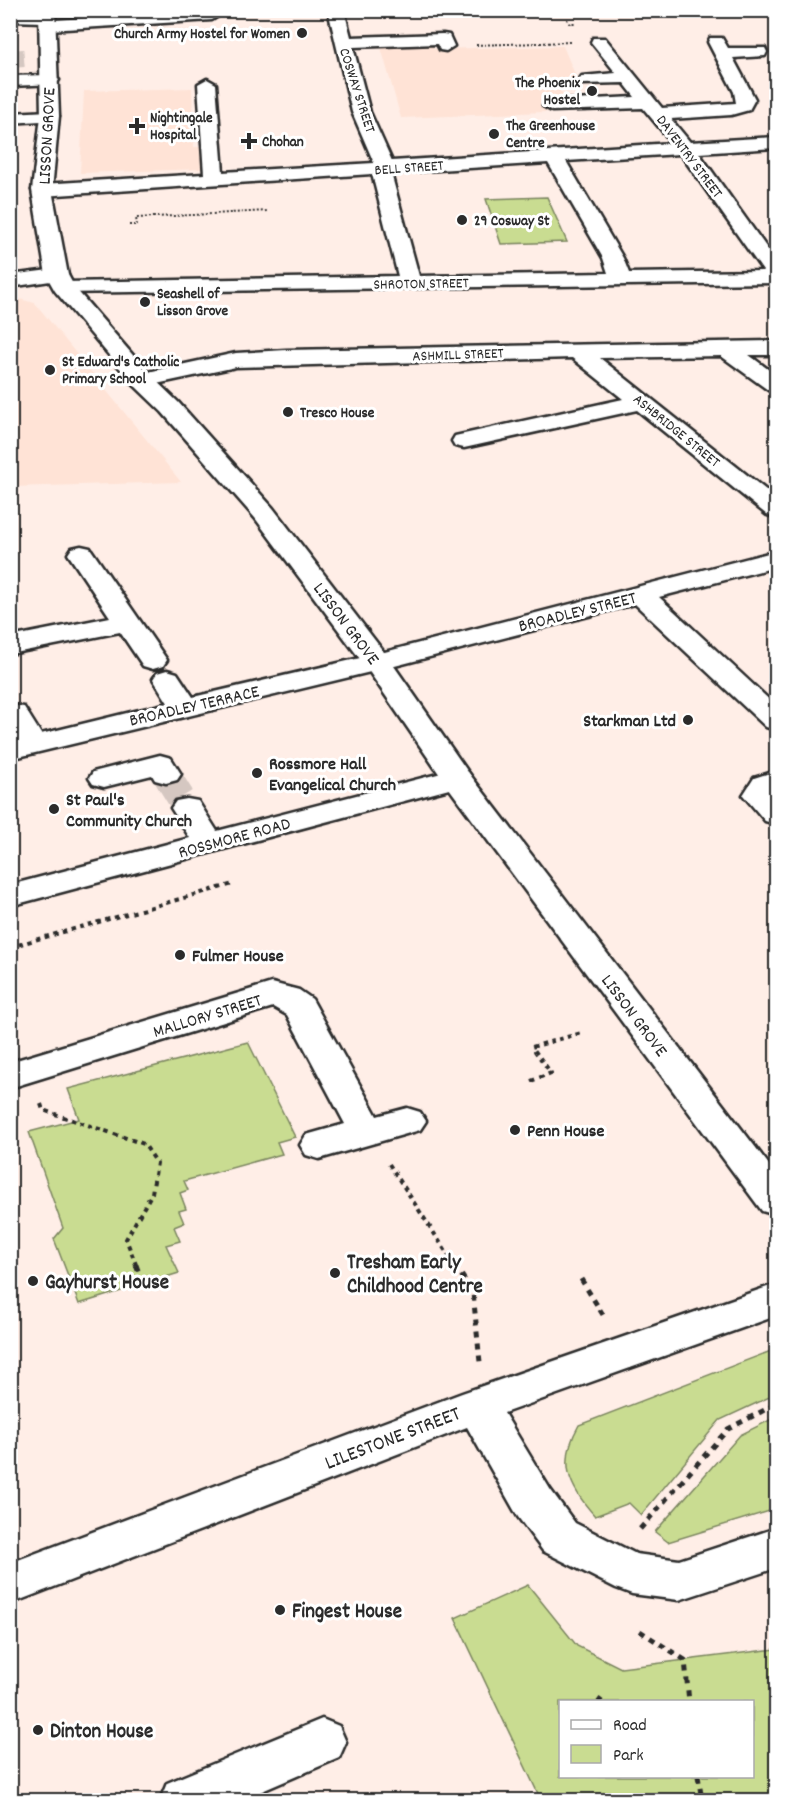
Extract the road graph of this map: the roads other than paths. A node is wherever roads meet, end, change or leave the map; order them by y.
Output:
1 (220, 10) edge
2 (336, 10) edge
3 (10, 16) edge
4 (48, 18) edge
5 (342, 42) junction
6 (598, 42) road end
7 (446, 46) road end
8 (759, 52) dead end
9 (628, 78) junction
10 (50, 80) junction
11 (588, 80) dead end
12 (10, 81) tunnel mouth
13 (207, 84) dead end
14 (560, 106) dead end
15 (652, 108) junction
16 (50, 116) junction
17 (10, 118) edge
18 (777, 142) edge
19 (685, 148) junction
20 (554, 157) junction
21 (383, 168) junction
22 (214, 179) junction
23 (42, 190) junction
24 (777, 276) edge
25 (621, 280) junction
26 (10, 281) edge
27 (61, 282) junction
28 (410, 283) junction
29 (777, 348) edge
30 (726, 349) junction
31 (577, 351) junction
32 (366, 357) junction
33 (377, 378) dead end
34 (142, 380) junction
35 (777, 385) edge
36 (642, 402) junction
37 (464, 441) dead end
38 (777, 510) edge
39 (81, 554) dead end
40 (777, 559) edge
41 (640, 594) junction
42 (126, 622) junction
43 (10, 646) edge
44 (377, 662) junction
45 (185, 707) junction
46 (14, 713) dead end
47 (777, 721) edge
48 (21, 747) edge
49 (166, 774) dead end
50 (104, 778) dead end
51 (457, 778) junction
52 (777, 780) edge
53 (187, 808) tunnel mouth
54 (777, 814) edge
55 (209, 843) junction
56 (10, 896) edge
57 (20, 1072) edge
58 (407, 1121) dead end
59 (367, 1131) junction
60 (319, 1145) dead end
61 (777, 1201) edge
62 (777, 1300) edge
63 (477, 1405) junction
64 (777, 1548) edge
65 (10, 1584) edge
66 (322, 1742) dead end
67 (215, 1795) edge

1 - 4 street
2 - 5 street, COSWAY STREET
3 - 4 street
4 - 10 street, LISSON GROVE
5 - 7 street
5 - 21 street, COSWAY STREET
6 - 9 street, DAVENTRY STREET
8 - 15 street
9 - 11 street
9 - 15 street, DAVENTRY STREET
10 - 12 street
10 - 16 street, LISSON GROVE
13 - 22 street
14 - 15 street
15 - 19 street, DAVENTRY STREET
16 - 17 street
16 - 23 street, LISSON GROVE
18 - 19 street, BELL STREET
19 - 20 street, BELL STREET
19 - 24 street, DAVENTRY STREET
20 - 21 street, BELL STREET
20 - 25 street
21 - 22 street, BELL STREET
21 - 28 street, COSWAY STREET
22 - 23 street, BELL STREET
23 - 27 street, LISSON GROVE
24 - 25 street, SHROTON STREET
25 - 28 street, SHROTON STREET
26 - 27 street, SHROTON STREET
27 - 28 street, SHROTON STREET
27 - 34 street, LISSON GROVE
29 - 30 street, ASHMILL STREET
30 - 31 street, ASHMILL STREET
30 - 35 street
31 - 32 street, ASHMILL STREET
31 - 36 street, ASHBRIDGE STREET
32 - 33 street
32 - 34 street, ASHMILL STREET
34 - 44 street, LISSON GROVE
36 - 37 street
36 - 38 street, ASHBRIDGE STREET
39 - 42 street
40 - 41 street, BROADLEY STREET
41 - 44 street, BROADLEY STREET
41 - 47 street
42 - 43 street
42 - 45 street
44 - 45 street, BROADLEY TERRACE
44 - 51 street, LISSON GROVE
45 - 48 street, BROADLEY TERRACE
46 - 48 street
49 - 50 street
51 - 55 street, ROSSMORE ROAD
51 - 61 street, LISSON GROVE
52 - 54 street
53 - 55 street
55 - 56 street, ROSSMORE ROAD
57 - 59 street, MALLORY STREET
58 - 59 street
59 - 60 street
62 - 63 street, LILESTONE STREET
63 - 64 street
63 - 65 street, LILESTONE STREET
66 - 67 street

